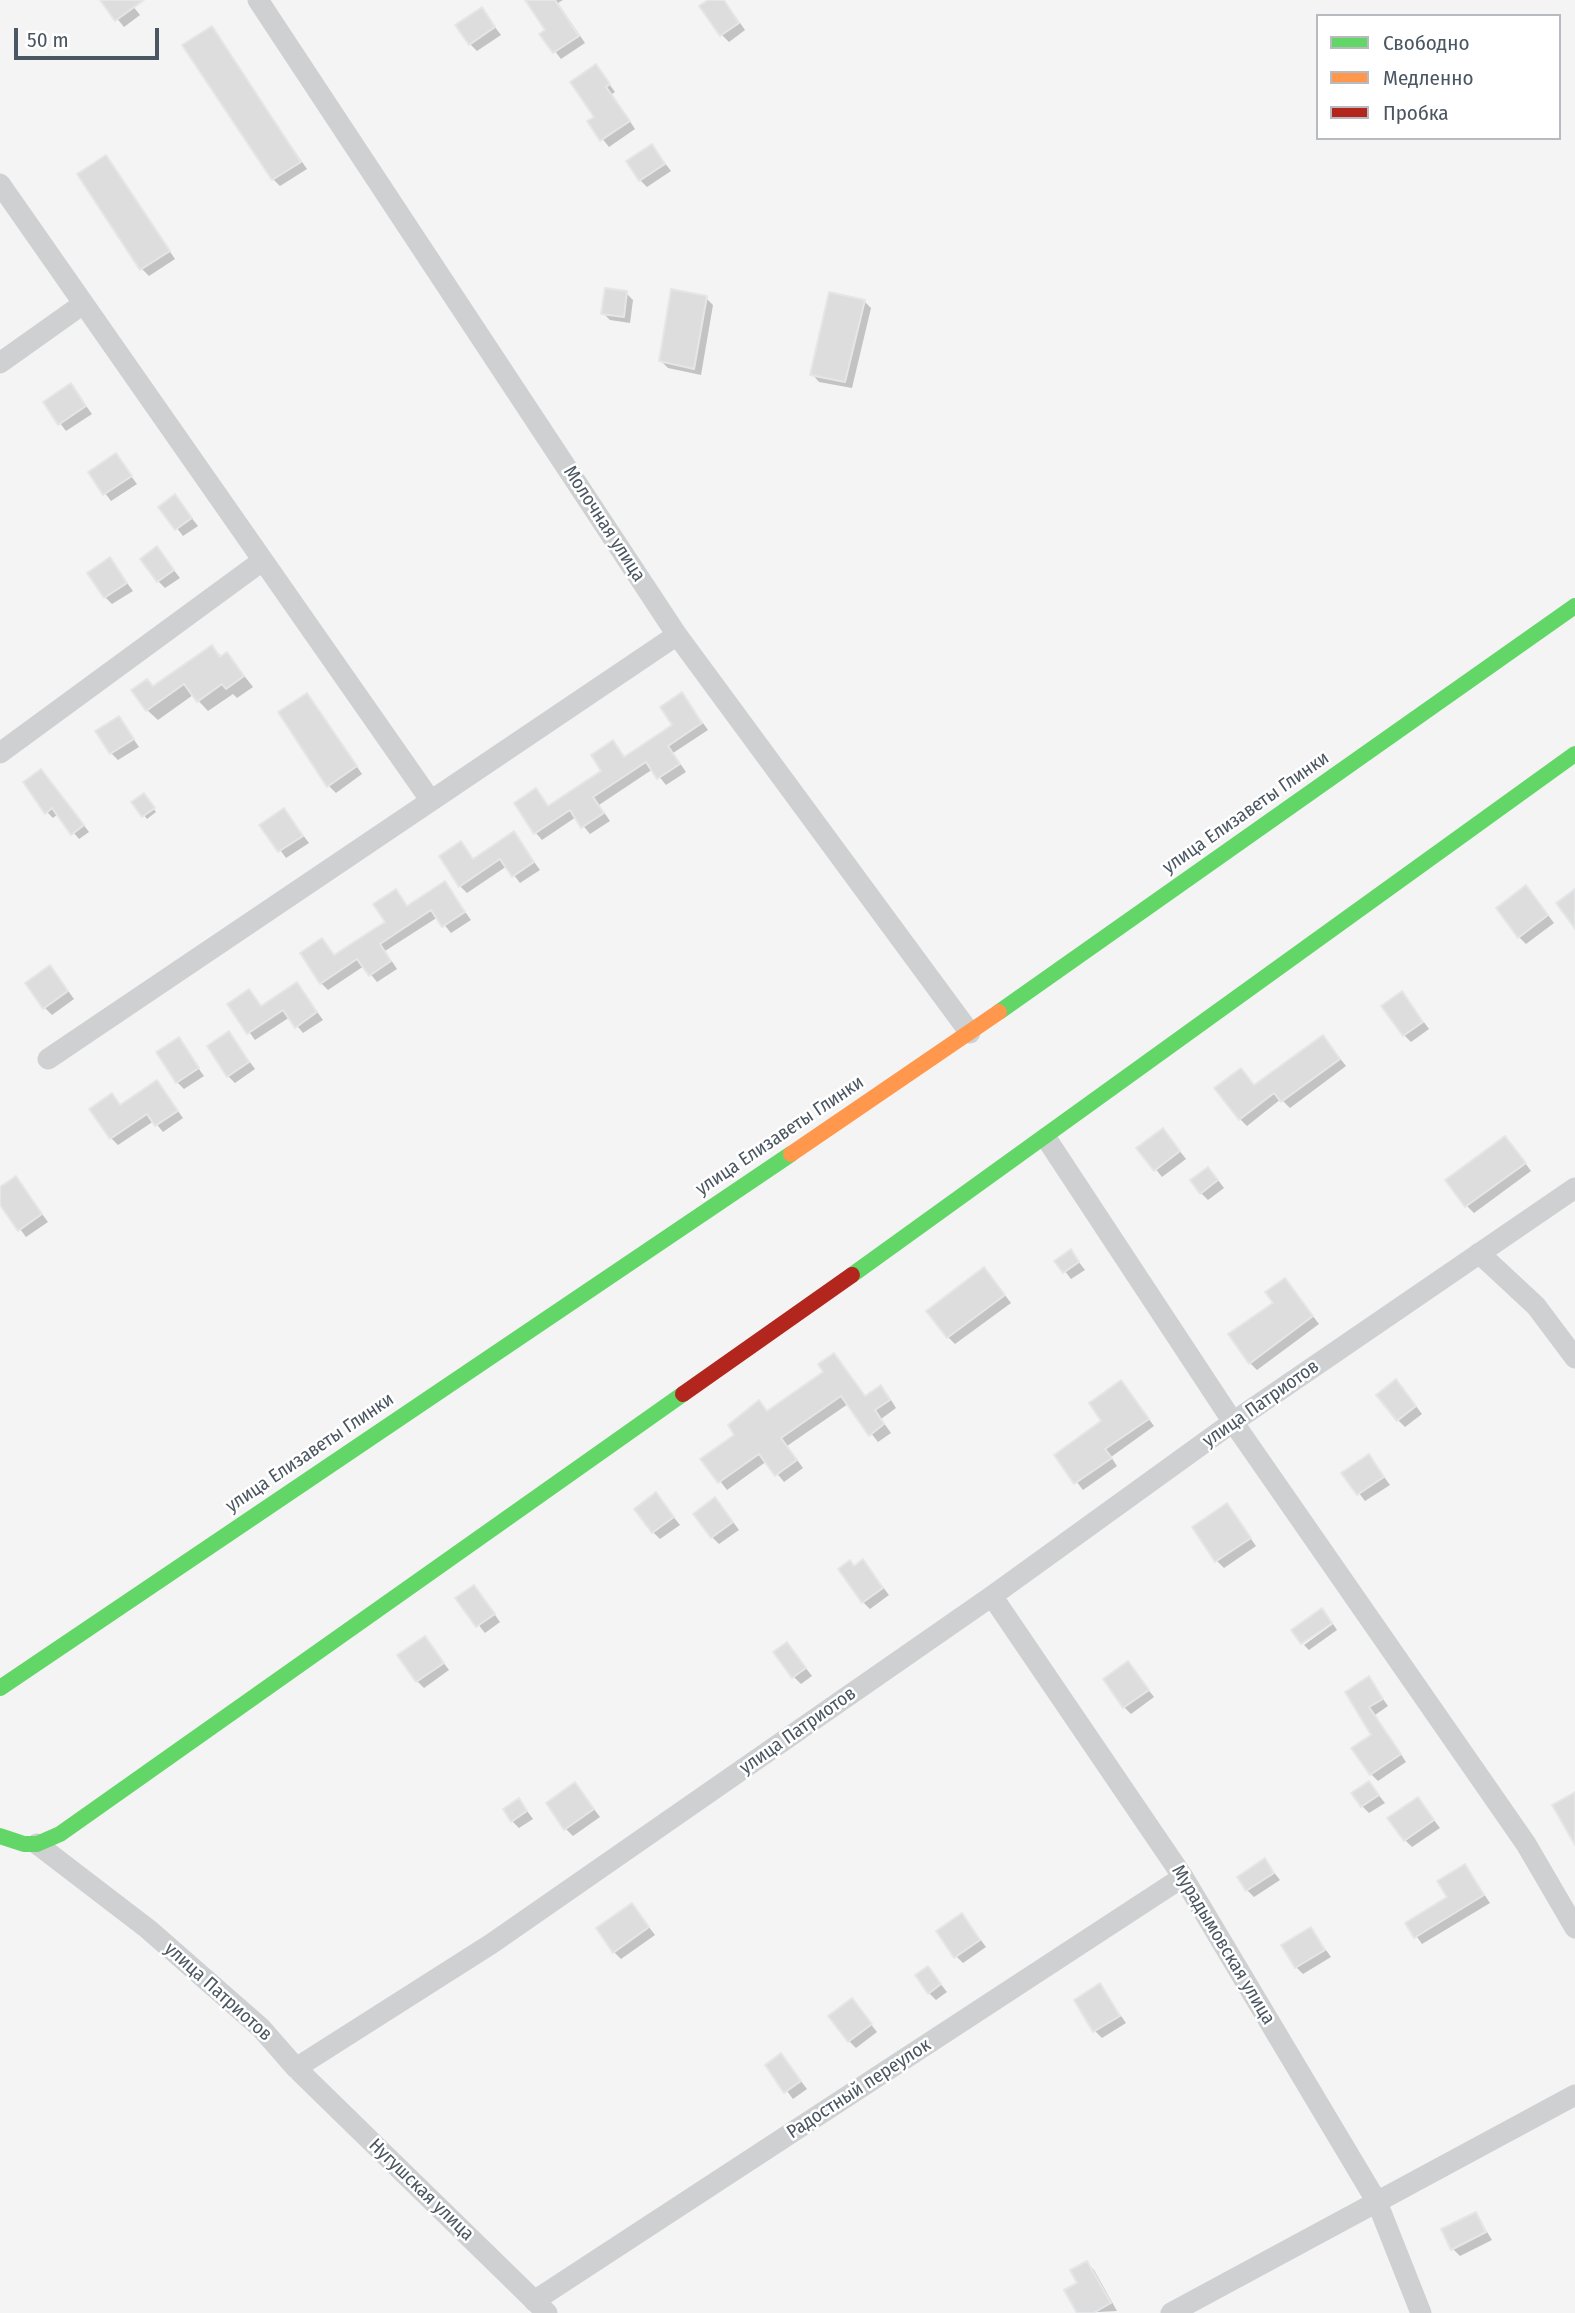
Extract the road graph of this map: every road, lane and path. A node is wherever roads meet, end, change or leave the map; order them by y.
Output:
1 (258, 0) edge
2 (0, 184) edge
3 (83, 304) junction
4 (0, 363) edge
5 (262, 561) junction
6 (1575, 606) edge
7 (677, 635) junction
8 (0, 753) edge
9 (1575, 754) edge
10 (1575, 774) edge
11 (1544, 775) junction
12 (431, 801) junction
13 (970, 1033) junction
14 (48, 1059) dead end
15 (1046, 1138) junction
16 (1575, 1188) edge
17 (1479, 1253) junction
18 (1575, 1358) edge
19 (1233, 1422) junction
20 (992, 1596) junction
21 (0, 1688) edge
22 (0, 1836) edge
23 (37, 1844) junction
24 (1183, 1877) junction
25 (1575, 1927) edge
26 (296, 2068) junction
27 (1575, 2095) edge
28 (1377, 2202) junction
29 (540, 2307) edge
30 (1171, 2313) edge
31 (1421, 2313) edge

1 - 7 street, Молочная улица
2 - 3 street
3 - 4 street
3 - 5 street
5 - 8 street
5 - 12 street
6 - 13 street, улица Елизаветы Глинки
7 - 12 street
7 - 13 street, Молочная улица
9 - 11 street
10 - 11 street
11 - 15 street
12 - 14 street
13 - 21 street, улица Елизаветы Глинки
15 - 19 street
15 - 23 street
16 - 17 street, улица Патриотов
17 - 18 street
17 - 19 street, улица Патриотов
19 - 20 street, улица Патриотов
19 - 25 street
20 - 24 street, Мурадымовская улица
20 - 26 street, улица Патриотов
22 - 23 street
23 - 26 street, улица Патриотов
24 - 28 street, Мурадымовская улица
24 - 29 street, Радостный переулок
26 - 29 street, Нугушская улица
27 - 28 street
28 - 30 street
28 - 31 street, Мурадымовская улица

